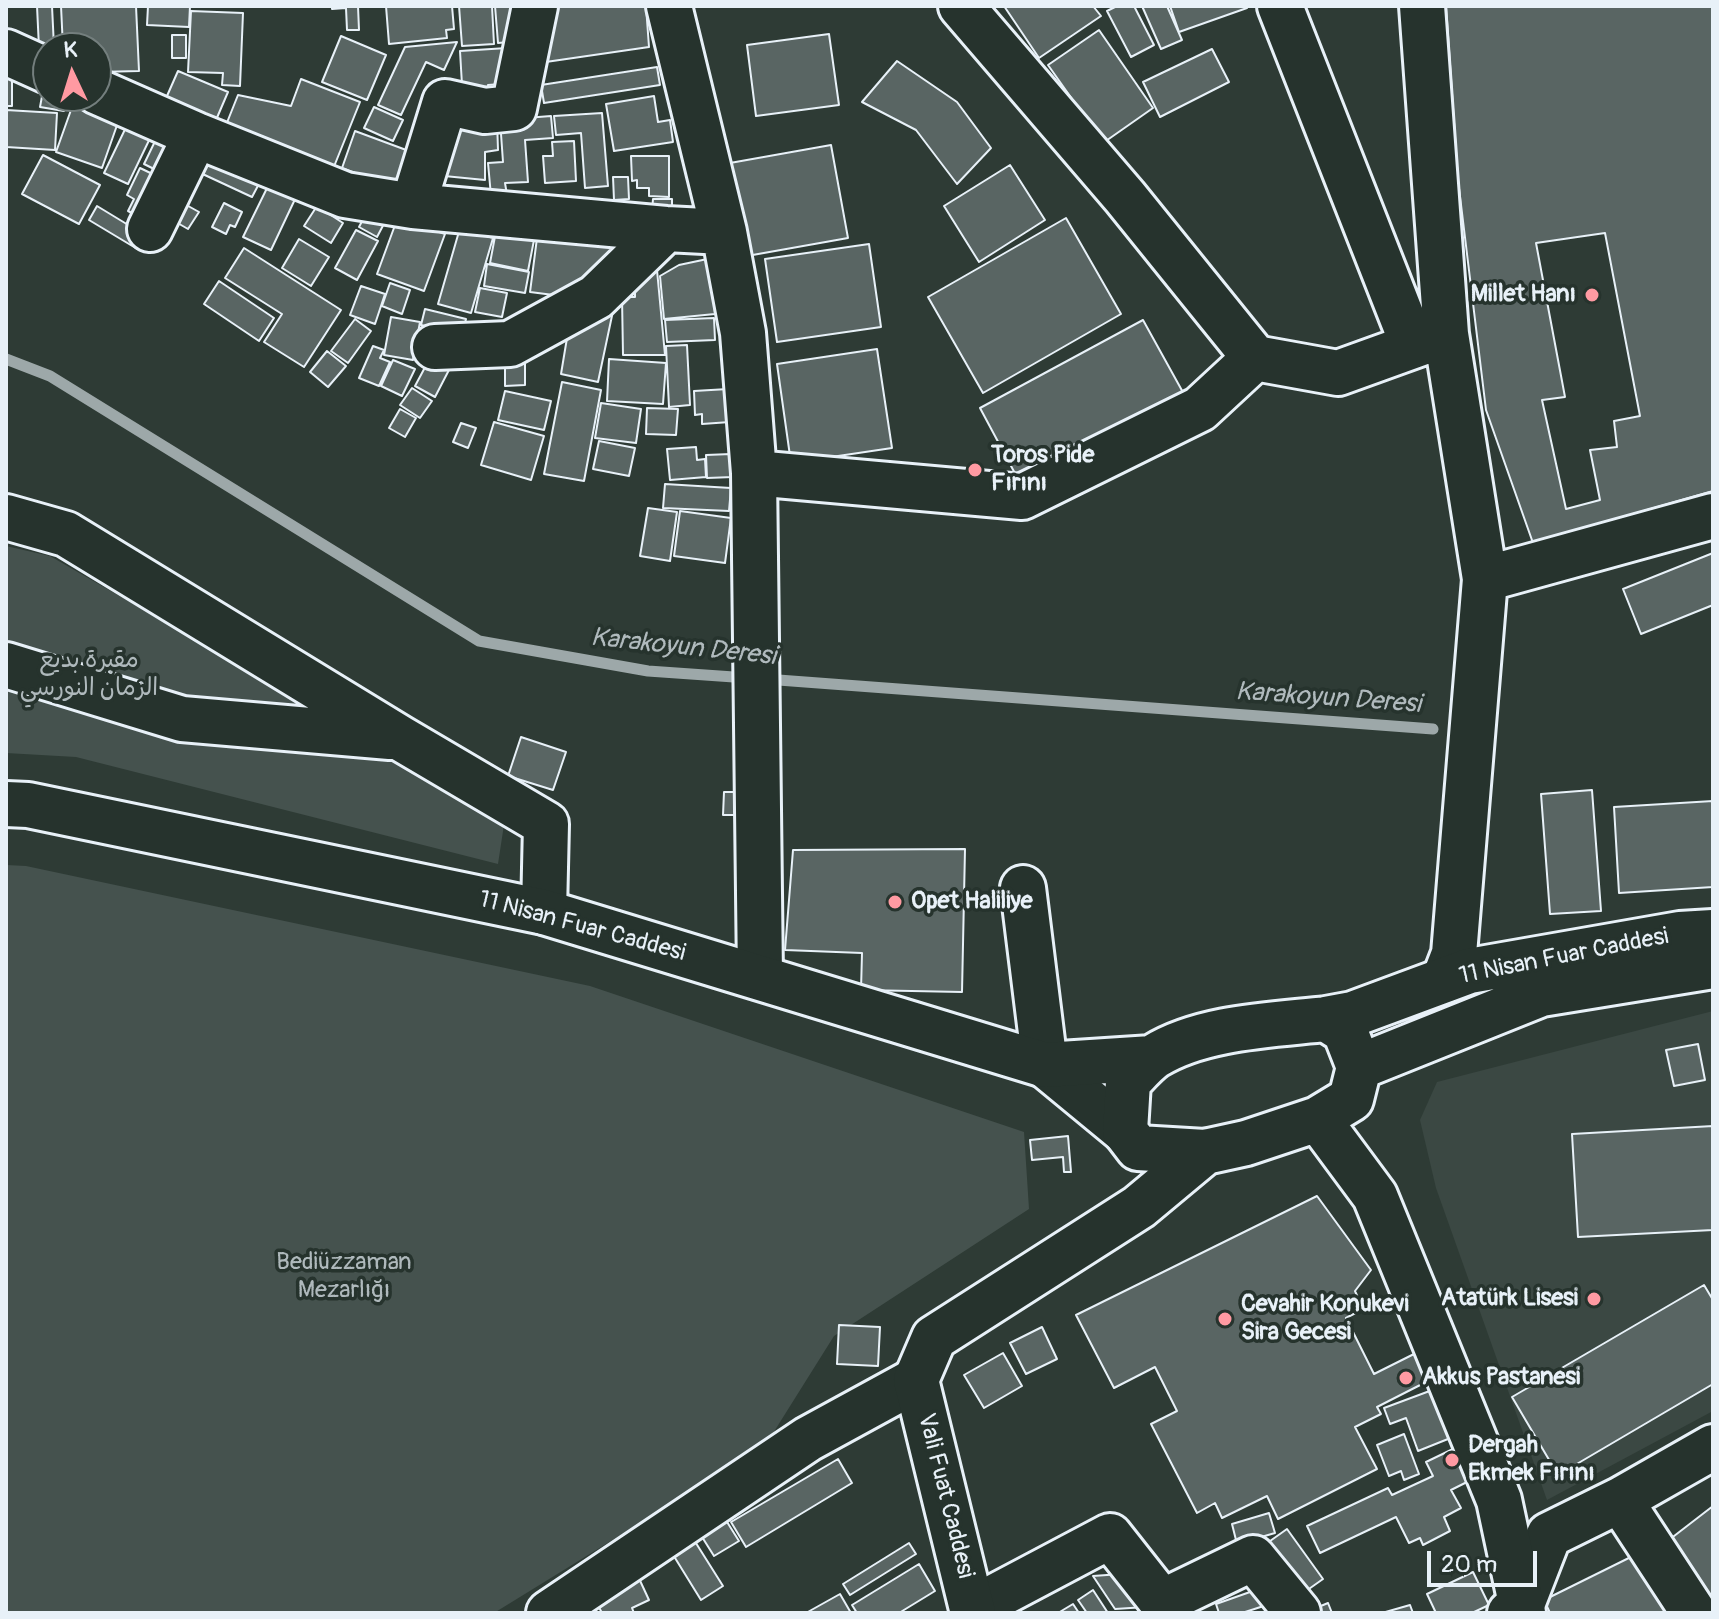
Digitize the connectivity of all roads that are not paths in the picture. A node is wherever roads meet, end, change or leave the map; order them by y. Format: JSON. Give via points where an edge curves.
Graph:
{"nodes":[{"id":1,"x":535,"y":6,"type":"edge"},
{"id":2,"x":669,"y":6,"type":"edge"},
{"id":3,"x":961,"y":6,"type":"edge"},
{"id":4,"x":1280,"y":6,"type":"edge"},
{"id":5,"x":1422,"y":6,"type":"edge"},
{"id":6,"x":6,"y":52,"type":"edge"},
{"id":7,"x":32,"y":64,"type":"edge"},
{"id":8,"x":112,"y":98,"type":"edge"},
{"id":9,"x":196,"y":135,"type":"junction"},
{"id":10,"x":413,"y":206,"type":"junction"},
{"id":11,"x":150,"y":229,"type":"dead end"},
{"id":12,"x":666,"y":229,"type":"junction"},
{"id":13,"x":724,"y":232,"type":"junction"},
{"id":14,"x":1430,"y":339,"type":"junction"},
{"id":15,"x":435,"y":347,"type":"dead end"},
{"id":16,"x":1255,"y":358,"type":"junction"},
{"id":17,"x":754,"y":473,"type":"junction"},
{"id":18,"x":1713,"y":516,"type":"edge"},
{"id":19,"x":6,"y":517,"type":"edge"},
{"id":20,"x":1485,"y":579,"type":"junction"},
{"id":21,"x":6,"y":665,"type":"edge"},
{"id":22,"x":400,"y":738,"type":"junction"},
{"id":23,"x":6,"y":804,"type":"edge"},
{"id":24,"x":1023,"y":888,"type":"dead end"},
{"id":25,"x":544,"y":912,"type":"junction"},
{"id":26,"x":1713,"y":932,"type":"edge"},
{"id":27,"x":1713,"y":966,"type":"edge"},
{"id":28,"x":760,"y":977,"type":"junction"},
{"id":29,"x":1444,"y":980,"type":"junction"},
{"id":30,"x":1326,"y":1019,"type":"junction"},
{"id":31,"x":1152,"y":1058,"type":"junction"},
{"id":32,"x":1045,"y":1065,"type":"junction"},
{"id":33,"x":1359,"y":1067,"type":"junction"},
{"id":34,"x":1318,"y":1119,"type":"junction"},
{"id":35,"x":1125,"y":1131,"type":"junction"},
{"id":36,"x":1205,"y":1152,"type":"junction"},
{"id":37,"x":916,"y":1380,"type":"junction"},
{"id":38,"x":1708,"y":1459,"type":"edge"},
{"id":39,"x":1620,"y":1500,"type":"junction"},
{"id":40,"x":973,"y":1611,"type":"edge"},
{"id":41,"x":1518,"y":1611,"type":"edge"},
{"id":42,"x":549,"y":1613,"type":"edge"},
{"id":43,"x":1298,"y":1613,"type":"edge"},
{"id":44,"x":1694,"y":1613,"type":"edge"}],
"edges":[{"from":1,"to":10,"type":"street","via":[[514,108],[485,111],[445,102]]},
{"from":2,"to":13,"type":"street"},
{"from":3,"to":16,"type":"street"},
{"from":4,"to":14,"type":"street"},
{"from":5,"to":14,"type":"street"},
{"from":6,"to":7,"type":"street"},
{"from":8,"to":9,"type":"street"},
{"from":9,"to":10,"type":"street","via":[[345,195]]},
{"from":9,"to":11,"type":"street"},
{"from":10,"to":12,"type":"street"},
{"from":12,"to":13,"type":"street"},
{"from":12,"to":15,"type":"street","via":[[596,297],[510,344]]},
{"from":13,"to":17,"type":"street","via":[[743,333]]},
{"from":14,"to":16,"type":"street","via":[[1338,373]]},
{"from":14,"to":20,"type":"street"},
{"from":16,"to":17,"type":"street","via":[[1200,409],[1022,497]]},
{"from":17,"to":28,"type":"street"},
{"from":18,"to":20,"type":"street"},
{"from":19,"to":22,"type":"street","via":[[66,534]]},
{"from":20,"to":29,"type":"street","via":[[1454,954]]},
{"from":21,"to":22,"type":"street","via":[[182,719]]},
{"from":22,"to":25,"type":"street","via":[[546,824]]},
{"from":23,"to":25,"type":"street","name":"11 Nisan Fuar Caddesi"},
{"from":24,"to":32,"type":"street"},
{"from":25,"to":28,"type":"street","name":"11 Nisan Fuar Caddesi"},
{"from":26,"to":29,"type":"street","name":"11 Nisan Fuar Caddesi","via":[[1469,971]]},
{"from":27,"to":33,"type":"street","name":"11 Nisan Fuar Caddesi","via":[[1541,994]]},
{"from":28,"to":32,"type":"street","name":"11 Nisan Fuar Caddesi"},
{"from":29,"to":30,"type":"street","name":"11 Nisan Fuar Caddesi"},
{"from":30,"to":31,"type":"street","name":"11 Nisan Fuar Caddesi","via":[[1253,1026],[1183,1042]]},
{"from":30,"to":33,"type":"street","via":[[1345,1031]]},
{"from":31,"to":32,"type":"street","name":"11 Nisan Fuar Caddesi"},
{"from":31,"to":35,"type":"street","via":[[1128,1082]]},
{"from":32,"to":35,"type":"street"},
{"from":33,"to":34,"type":"street","via":[[1351,1099]]},
{"from":34,"to":36,"type":"street"},
{"from":34,"to":41,"type":"street","via":[[1375,1196],[1499,1500]]},
{"from":35,"to":36,"type":"street","via":[[1138,1148]]},
{"from":36,"to":37,"type":"street","via":[[1139,1207],[934,1338]]},
{"from":37,"to":40,"type":"street","name":"Vali Fuat Caddesi"},
{"from":37,"to":42,"type":"street","via":[[808,1439]]},
{"from":38,"to":39,"type":"street"},
{"from":39,"to":41,"type":"street","via":[[1549,1535]]},
{"from":39,"to":44,"type":"street"},
{"from":40,"to":43,"type":"street","via":[[1110,1536],[1162,1602],[1253,1558]]}]}
